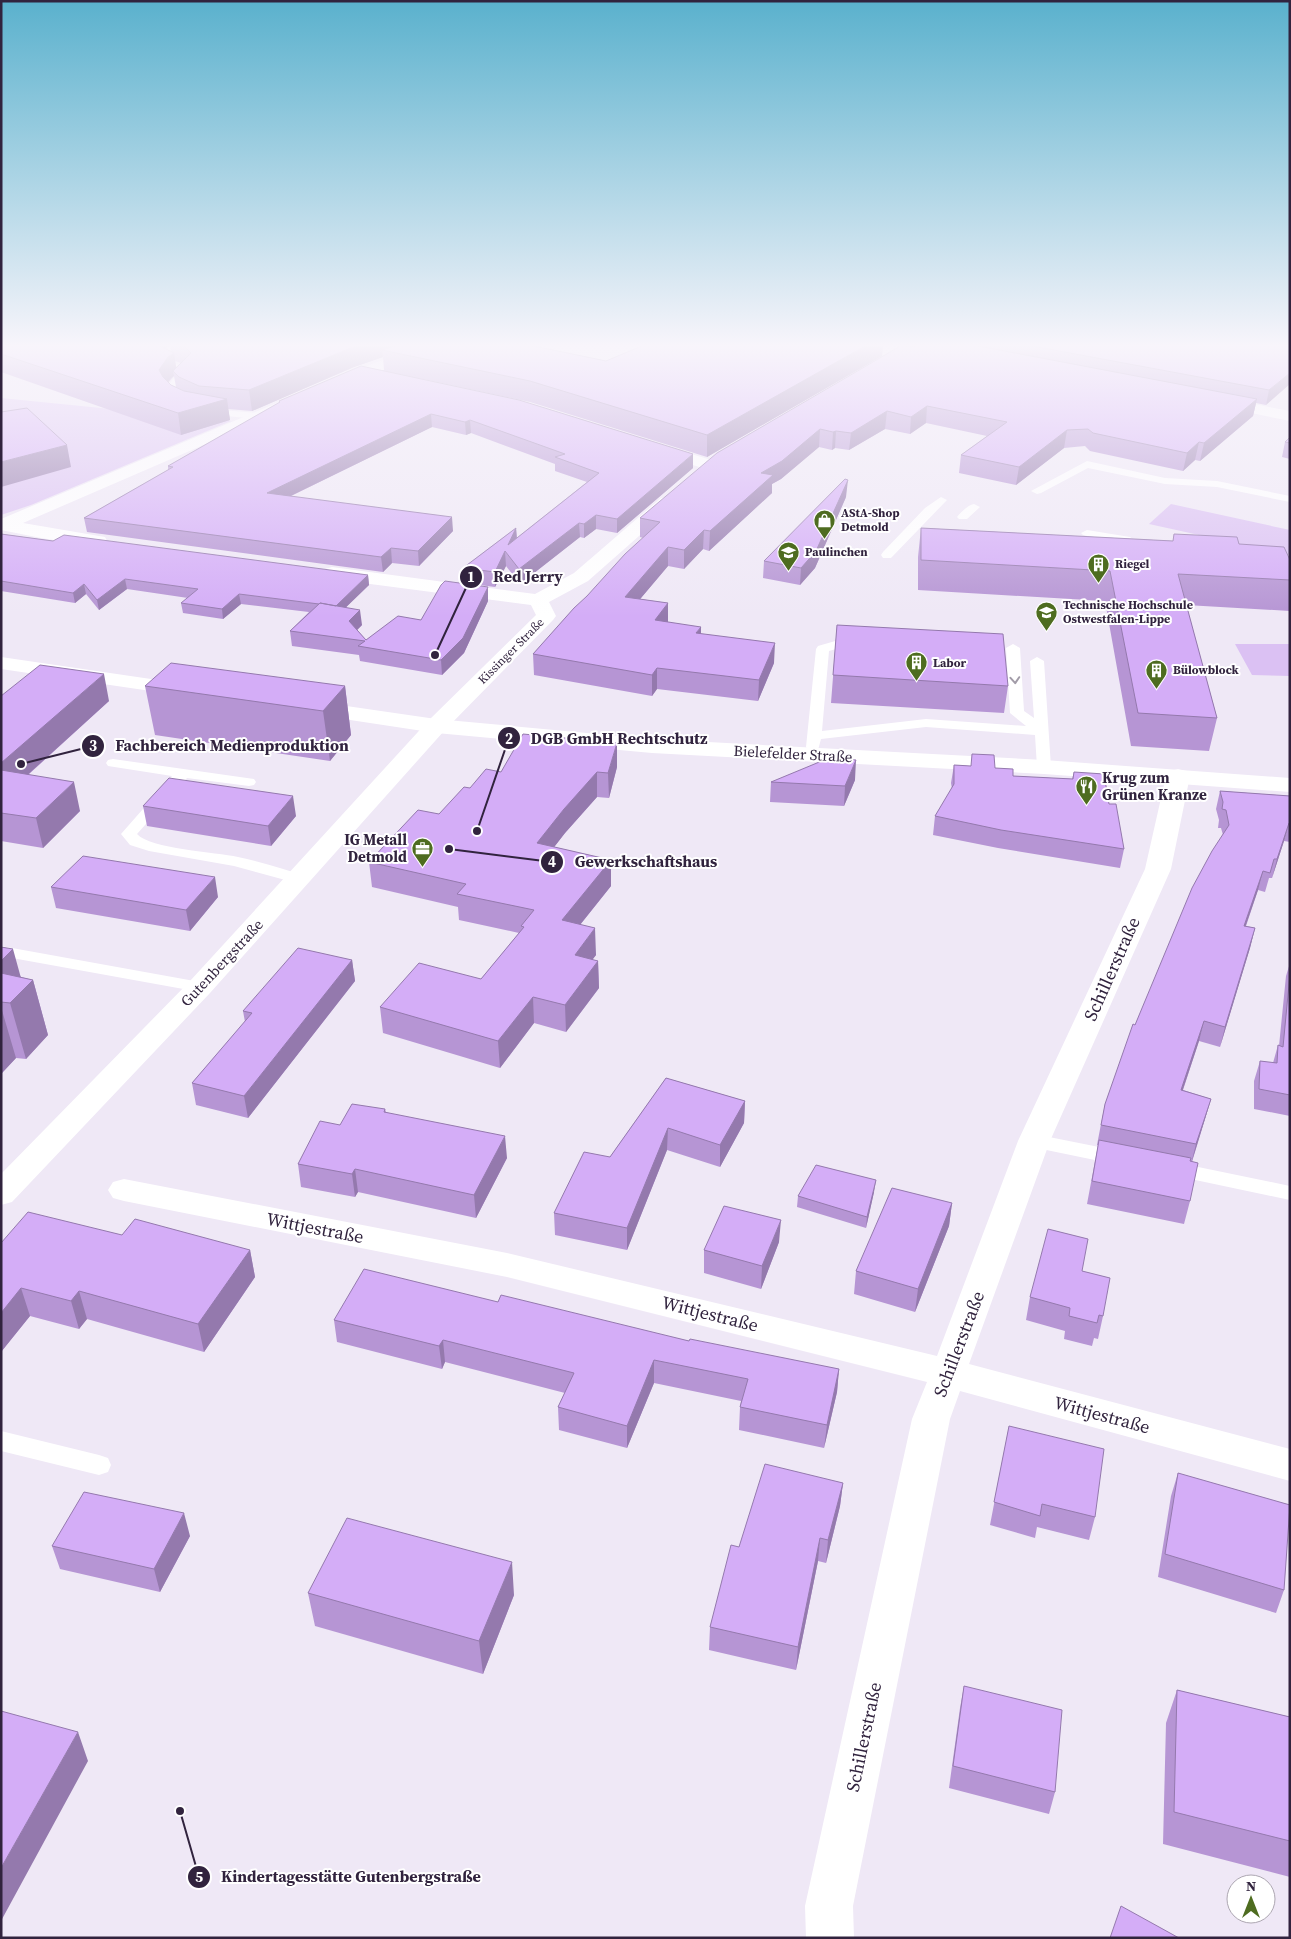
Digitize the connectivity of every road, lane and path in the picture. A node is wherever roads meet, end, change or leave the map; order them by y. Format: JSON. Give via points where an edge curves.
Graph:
{"nodes":[{"id":1,"x":213,"y":435,"type":"edge"},
{"id":2,"x":644,"y":445,"type":"edge"},
{"id":3,"x":726,"y":455,"type":"edge"},
{"id":4,"x":709,"y":465,"type":"junction"},
{"id":5,"x":694,"y":478,"type":"edge"},
{"id":6,"x":679,"y":492,"type":"edge"},
{"id":7,"x":1037,"y":492,"type":"dead end"},
{"id":8,"x":1290,"y":499,"type":"edge"},
{"id":9,"x":941,"y":500,"type":"dead end"},
{"id":10,"x":974,"y":507,"type":"dead end"},
{"id":11,"x":962,"y":517,"type":"dead end"},
{"id":12,"x":3,"y":525,"type":"edge"},
{"id":13,"x":1087,"y":533,"type":"dead end"},
{"id":14,"x":119,"y":544,"type":"edge"},
{"id":15,"x":1146,"y":544,"type":"edge"},
{"id":16,"x":887,"y":555,"type":"dead end"},
{"id":17,"x":314,"y":570,"type":"edge"},
{"id":18,"x":538,"y":600,"type":"junction"},
{"id":19,"x":857,"y":639,"type":"edge"},
{"id":20,"x":1013,"y":648,"type":"dead end"},
{"id":21,"x":1037,"y":661,"type":"dead end"},
{"id":22,"x":1,"y":663,"type":"edge"},
{"id":23,"x":209,"y":693,"type":"edge"},
{"id":24,"x":288,"y":704,"type":"edge"},
{"id":25,"x":436,"y":726,"type":"junction"},
{"id":26,"x":1041,"y":730,"type":"junction"},
{"id":27,"x":813,"y":746,"type":"junction"},
{"id":28,"x":112,"y":763,"type":"dead end"},
{"id":29,"x":1044,"y":767,"type":"junction"},
{"id":30,"x":184,"y":773,"type":"junction"},
{"id":31,"x":1178,"y":776,"type":"junction"},
{"id":32,"x":250,"y":782,"type":"dead end"},
{"id":33,"x":1290,"y":785,"type":"edge"},
{"id":34,"x":300,"y":879,"type":"junction"},
{"id":35,"x":1,"y":951,"type":"edge"},
{"id":36,"x":200,"y":987,"type":"junction"},
{"id":37,"x":1034,"y":1141,"type":"junction"},
{"id":38,"x":6,"y":1182,"type":"edge"},
{"id":39,"x":124,"y":1190,"type":"dead end"},
{"id":40,"x":1290,"y":1193,"type":"edge"},
{"id":41,"x":946,"y":1374,"type":"junction"},
{"id":42,"x":1,"y":1441,"type":"edge"},
{"id":43,"x":100,"y":1465,"type":"dead end"},
{"id":44,"x":1290,"y":1465,"type":"edge"},
{"id":45,"x":830,"y":1938,"type":"edge"}],
"edges":[{"from":1,"to":12,"type":"street"},
{"from":2,"to":4,"type":"street"},
{"from":3,"to":4,"type":"street"},
{"from":4,"to":5,"type":"street"},
{"from":6,"to":18,"type":"street","name":"Kissinger Straße","via":[[582,577]]},
{"from":7,"to":8,"type":"lane","via":[[1087,464],[1165,480],[1217,484]]},
{"from":9,"to":16,"type":"lane"},
{"from":10,"to":11,"type":"lane"},
{"from":12,"to":14,"type":"street"},
{"from":13,"to":15,"type":"lane"},
{"from":17,"to":18,"type":"street"},
{"from":18,"to":25,"type":"street","name":"Kissinger Straße","via":[[546,616]]},
{"from":19,"to":27,"type":"lane","via":[[823,649]]},
{"from":20,"to":26,"type":"lane","one_way":true,"via":[[1017,713]]},
{"from":21,"to":26,"type":"lane"},
{"from":22,"to":23,"type":"street"},
{"from":24,"to":25,"type":"street","name":"Bielefelder Straße"},
{"from":25,"to":27,"type":"street","name":"Bielefelder Straße","via":[[652,746]]},
{"from":25,"to":34,"type":"street","name":"Gutenbergstraße"},
{"from":26,"to":27,"type":"lane","via":[[926,723]]},
{"from":26,"to":29,"type":"lane"},
{"from":27,"to":29,"type":"street","name":"Bielefelder Straße"},
{"from":28,"to":30,"type":"lane"},
{"from":29,"to":31,"type":"street","name":"Bielefelder Straße"},
{"from":30,"to":32,"type":"lane"},
{"from":30,"to":34,"type":"lane","via":[[129,834],[136,842],[245,863]]},
{"from":31,"to":33,"type":"street","name":"Bielefelder Straße"},
{"from":31,"to":37,"type":"street","name":"Schillerstraße","via":[[1158,868]]},
{"from":34,"to":36,"type":"street","name":"Gutenbergstraße"},
{"from":35,"to":36,"type":"lane"},
{"from":36,"to":38,"type":"street","name":"Gutenbergstraße"},
{"from":37,"to":40,"type":"lane"},
{"from":37,"to":41,"type":"street","name":"Schillerstraße"},
{"from":39,"to":41,"type":"street","name":"Wittjestraße","via":[[508,1265],[873,1353]]},
{"from":41,"to":44,"type":"street","name":"Wittjestraße"},
{"from":41,"to":45,"type":"street","name":"Schillerstraße","via":[[930,1419],[840,1851],[829,1906]]},
{"from":42,"to":43,"type":"lane"}]}
